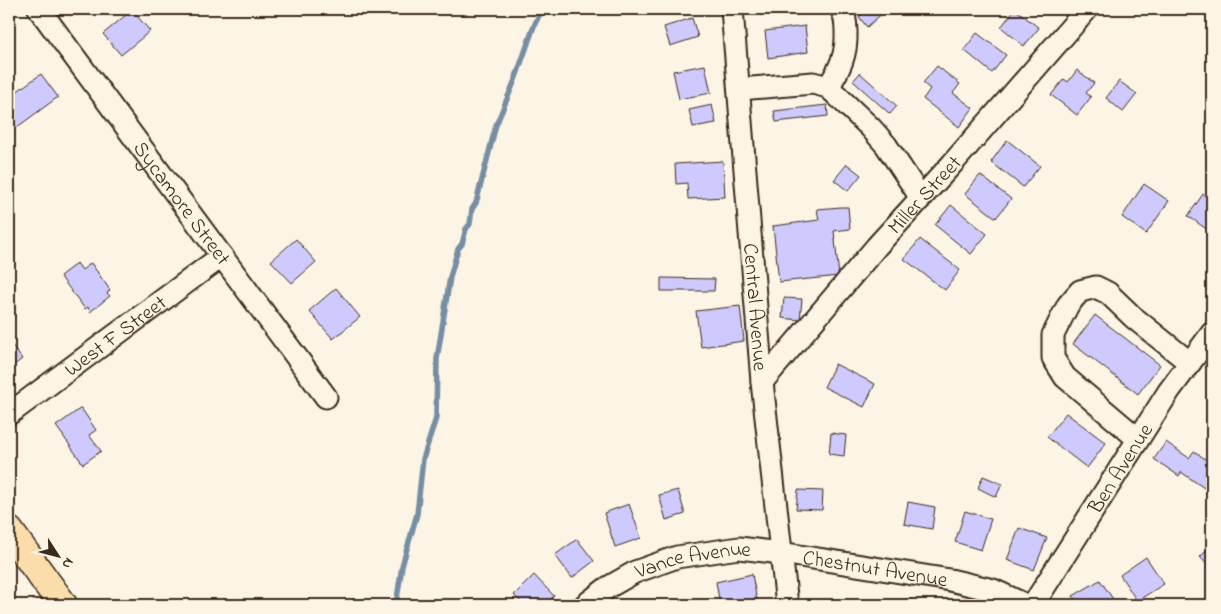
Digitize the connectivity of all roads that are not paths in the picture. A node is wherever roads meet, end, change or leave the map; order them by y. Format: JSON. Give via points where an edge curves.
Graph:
{"nodes":[{"id":1,"x":39,"y":9,"type":"edge"},
{"id":2,"x":732,"y":9,"type":"edge"},
{"id":3,"x":841,"y":9,"type":"edge"},
{"id":4,"x":1087,"y":9,"type":"edge"},
{"id":5,"x":828,"y":87,"type":"junction"},
{"id":6,"x":739,"y":89,"type":"junction"},
{"id":7,"x":921,"y":198,"type":"junction"},
{"id":8,"x":222,"y":256,"type":"junction"},
{"id":9,"x":1212,"y":332,"type":"edge"},
{"id":10,"x":1190,"y":363,"type":"junction"},
{"id":11,"x":762,"y":382,"type":"junction"},
{"id":12,"x":326,"y":397,"type":"dead end"},
{"id":13,"x":9,"y":414,"type":"edge"},
{"id":14,"x":1138,"y":439,"type":"junction"},
{"id":15,"x":9,"y":532,"type":"edge"},
{"id":16,"x":781,"y":553,"type":"junction"},
{"id":17,"x":63,"y":605,"type":"edge"},
{"id":18,"x":585,"y":605,"type":"edge"},
{"id":19,"x":787,"y":605,"type":"edge"},
{"id":20,"x":1026,"y":605,"type":"edge"},
{"id":21,"x":1033,"y":605,"type":"edge"}],
"edges":[{"from":1,"to":8,"type":"street","name":"Sycamore Street"},
{"from":2,"to":6,"type":"street","name":"Central Avenue"},
{"from":3,"to":5,"type":"street","via":[[847,44],[839,71]]},
{"from":4,"to":7,"type":"street","name":"Miller Street"},
{"from":5,"to":6,"type":"street","via":[[813,83]]},
{"from":5,"to":7,"type":"street","via":[[876,134]]},
{"from":6,"to":11,"type":"street","name":"Central Avenue"},
{"from":7,"to":11,"type":"street","name":"Miller Street"},
{"from":8,"to":12,"type":"street","name":"Sycamore Street"},
{"from":8,"to":13,"type":"street","name":"West F Street"},
{"from":9,"to":10,"type":"street","name":"Ben Avenue"},
{"from":10,"to":14,"type":"street","name":"Ben Avenue"},
{"from":10,"to":14,"type":"street","via":[[1108,293],[1096,287],[1080,291],[1068,305],[1053,335],[1053,358],[1065,377]]},
{"from":11,"to":16,"type":"street","name":"Central Avenue"},
{"from":14,"to":21,"type":"street","name":"Ben Avenue"},
{"from":15,"to":17,"type":"main road"},
{"from":16,"to":18,"type":"street","name":"Vance Avenue","via":[[739,548],[677,557],[635,572]]},
{"from":16,"to":19,"type":"street","name":"Central Avenue"},
{"from":16,"to":20,"type":"street","name":"Chestnut Avenue","via":[[950,580],[993,590]]}]}
